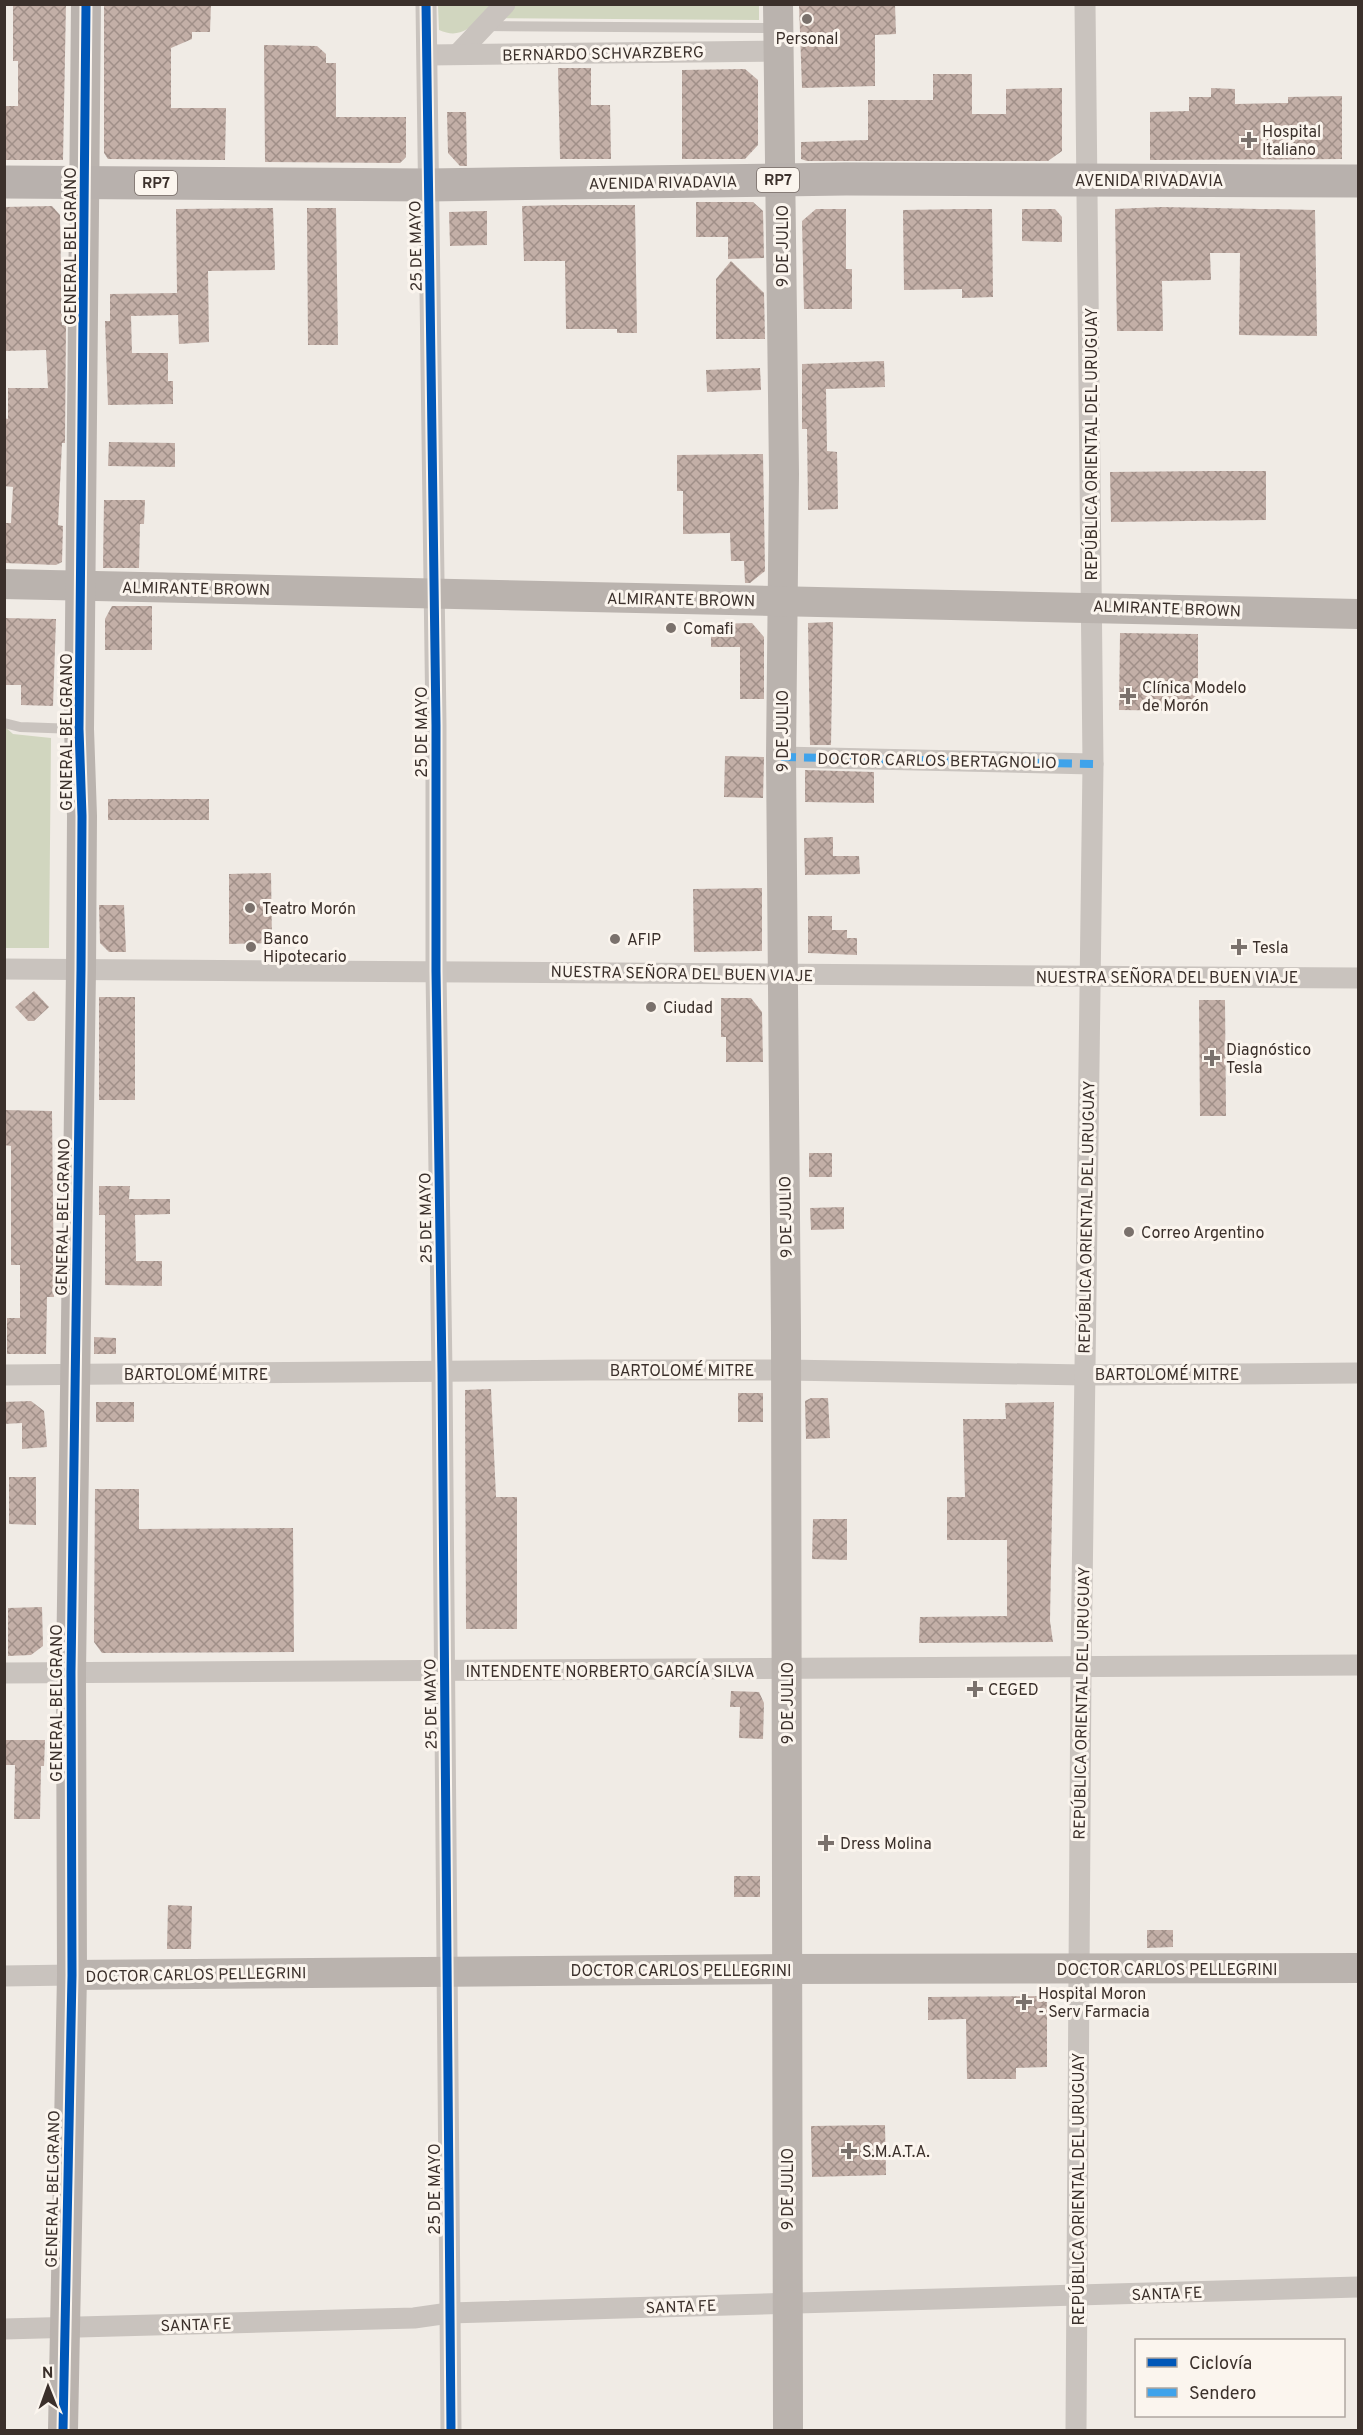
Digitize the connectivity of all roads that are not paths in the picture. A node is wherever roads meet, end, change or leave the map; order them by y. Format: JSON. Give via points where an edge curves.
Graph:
{"nodes":[{"id":1,"x":86,"y":4,"type":"edge"},
{"id":2,"x":426,"y":4,"type":"edge"},
{"id":3,"x":505,"y":4,"type":"edge"},
{"id":4,"x":1085,"y":4,"type":"edge"},
{"id":5,"x":484,"y":26,"type":"junction"},
{"id":6,"x":778,"y":28,"type":"edge"},
{"id":7,"x":458,"y":54,"type":"junction"},
{"id":8,"x":428,"y":55,"type":"junction"},
{"id":9,"x":782,"y":179,"type":"junction"},
{"id":10,"x":1089,"y":180,"type":"junction"},
{"id":11,"x":1359,"y":181,"type":"edge"},
{"id":12,"x":4,"y":182,"type":"edge"},
{"id":13,"x":86,"y":183,"type":"junction"},
{"id":14,"x":429,"y":185,"type":"junction"},
{"id":15,"x":4,"y":584,"type":"edge"},
{"id":16,"x":81,"y":586,"type":"junction"},
{"id":17,"x":434,"y":593,"type":"junction"},
{"id":18,"x":783,"y":601,"type":"junction"},
{"id":19,"x":1092,"y":606,"type":"junction"},
{"id":20,"x":1359,"y":614,"type":"edge"},
{"id":21,"x":4,"y":723,"type":"edge"},
{"id":22,"x":79,"y":729,"type":"junction"},
{"id":23,"x":781,"y":757,"type":"junction"},
{"id":24,"x":1093,"y":764,"type":"junction"},
{"id":25,"x":4,"y":969,"type":"edge"},
{"id":26,"x":81,"y":970,"type":"junction"},
{"id":27,"x":436,"y":971,"type":"junction"},
{"id":28,"x":783,"y":975,"type":"junction"},
{"id":29,"x":1090,"y":977,"type":"junction"},
{"id":30,"x":1359,"y":978,"type":"edge"},
{"id":31,"x":786,"y":1370,"type":"junction"},
{"id":32,"x":442,"y":1372,"type":"junction"},
{"id":33,"x":1359,"y":1373,"type":"edge"},
{"id":34,"x":4,"y":1375,"type":"edge"},
{"id":35,"x":1085,"y":1375,"type":"junction"},
{"id":36,"x":75,"y":1376,"type":"junction"},
{"id":37,"x":1359,"y":1665,"type":"edge"},
{"id":38,"x":1081,"y":1668,"type":"junction"},
{"id":39,"x":787,"y":1670,"type":"junction"},
{"id":40,"x":71,"y":1672,"type":"junction"},
{"id":41,"x":445,"y":1672,"type":"junction"},
{"id":42,"x":4,"y":1673,"type":"edge"},
{"id":43,"x":1359,"y":1968,"type":"edge"},
{"id":44,"x":786,"y":1969,"type":"junction"},
{"id":45,"x":1078,"y":1969,"type":"junction"},
{"id":46,"x":448,"y":1971,"type":"junction"},
{"id":47,"x":72,"y":1975,"type":"junction"},
{"id":48,"x":4,"y":1976,"type":"edge"},
{"id":49,"x":1359,"y":2287,"type":"edge"},
{"id":50,"x":1078,"y":2296,"type":"junction"},
{"id":51,"x":788,"y":2304,"type":"junction"},
{"id":52,"x":449,"y":2313,"type":"junction"},
{"id":53,"x":64,"y":2328,"type":"junction"},
{"id":54,"x":4,"y":2329,"type":"edge"},
{"id":55,"x":63,"y":2430,"type":"edge"},
{"id":56,"x":451,"y":2430,"type":"edge"},
{"id":57,"x":788,"y":2430,"type":"edge"},
{"id":58,"x":1076,"y":2430,"type":"edge"}],
"edges":[{"from":1,"to":13,"type":"street","name":"GENERAL BELGRANO"},
{"from":2,"to":8,"type":"street","name":"25 DE MAYO"},
{"from":3,"to":5,"type":"street"},
{"from":4,"to":10,"type":"street","name":"REPÚBLICA ORIENTAL DEL URUGUAY"},
{"from":5,"to":6,"type":"lane"},
{"from":5,"to":7,"type":"street"},
{"from":6,"to":7,"type":"street","name":"BERNARDO SCHVARZBERG"},
{"from":6,"to":9,"type":"street","name":"9 DE JULIO"},
{"from":7,"to":8,"type":"street","name":"BERNARDO SCHVARZBERG"},
{"from":8,"to":14,"type":"street","name":"25 DE MAYO"},
{"from":9,"to":10,"type":"main road","name":"AVENIDA RIVADAVIA","number":"RP7"},
{"from":9,"to":14,"type":"main road","name":"AVENIDA RIVADAVIA","number":"RP7"},
{"from":9,"to":18,"type":"street","name":"9 DE JULIO"},
{"from":10,"to":11,"type":"main road","name":"AVENIDA RIVADAVIA","number":"RP7"},
{"from":10,"to":19,"type":"street","name":"REPÚBLICA ORIENTAL DEL URUGUAY"},
{"from":12,"to":13,"type":"main road","name":"AVENIDA RIVADAVIA","number":"RP7"},
{"from":13,"to":14,"type":"main road","name":"AVENIDA RIVADAVIA","number":"RP7"},
{"from":13,"to":16,"type":"street","name":"GENERAL BELGRANO"},
{"from":14,"to":17,"type":"street","name":"25 DE MAYO"},
{"from":15,"to":16,"type":"street","name":"ALMIRANTE BROWN"},
{"from":16,"to":17,"type":"street","name":"ALMIRANTE BROWN"},
{"from":16,"to":22,"type":"street","name":"GENERAL BELGRANO"},
{"from":17,"to":18,"type":"street","name":"ALMIRANTE BROWN"},
{"from":17,"to":27,"type":"street","name":"25 DE MAYO"},
{"from":18,"to":19,"type":"street","name":"ALMIRANTE BROWN"},
{"from":18,"to":23,"type":"street","name":"9 DE JULIO"},
{"from":19,"to":20,"type":"street","name":"ALMIRANTE BROWN"},
{"from":19,"to":24,"type":"street","name":"REPÚBLICA ORIENTAL DEL URUGUAY"},
{"from":21,"to":22,"type":"lane","via":[[20,728]]},
{"from":22,"to":26,"type":"street","name":"GENERAL BELGRANO"},
{"from":23,"to":24,"type":"street","name":"DOCTOR CARLOS BERTAGNOLIO"},
{"from":23,"to":28,"type":"street","name":"9 DE JULIO"},
{"from":24,"to":29,"type":"street","name":"REPÚBLICA ORIENTAL DEL URUGUAY"},
{"from":25,"to":26,"type":"street","name":"NUESTRA SEÑORA DEL BUEN VIAJE"},
{"from":26,"to":27,"type":"street","name":"NUESTRA SEÑORA DEL BUEN VIAJE"},
{"from":26,"to":36,"type":"street","name":"GENERAL BELGRANO"},
{"from":27,"to":28,"type":"street","name":"NUESTRA SEÑORA DEL BUEN VIAJE"},
{"from":27,"to":32,"type":"street","name":"25 DE MAYO"},
{"from":28,"to":29,"type":"street","name":"NUESTRA SEÑORA DEL BUEN VIAJE"},
{"from":28,"to":31,"type":"street","name":"9 DE JULIO"},
{"from":29,"to":30,"type":"street","name":"NUESTRA SEÑORA DEL BUEN VIAJE"},
{"from":29,"to":35,"type":"street","name":"REPÚBLICA ORIENTAL DEL URUGUAY"},
{"from":31,"to":32,"type":"street","name":"BARTOLOMÉ MITRE"},
{"from":31,"to":35,"type":"street","name":"BARTOLOMÉ MITRE"},
{"from":31,"to":39,"type":"street","name":"9 DE JULIO"},
{"from":32,"to":36,"type":"street","name":"BARTOLOMÉ MITRE"},
{"from":32,"to":41,"type":"street","name":"25 DE MAYO"},
{"from":33,"to":35,"type":"street","name":"BARTOLOMÉ MITRE"},
{"from":34,"to":36,"type":"street","name":"BARTOLOMÉ MITRE"},
{"from":35,"to":38,"type":"street","name":"REPÚBLICA ORIENTAL DEL URUGUAY"},
{"from":36,"to":40,"type":"street","name":"GENERAL BELGRANO"},
{"from":37,"to":38,"type":"street","name":"INTENDENTE NORBERTO GARCÍA SILVA"},
{"from":38,"to":39,"type":"street","name":"INTENDENTE NORBERTO GARCÍA SILVA"},
{"from":38,"to":45,"type":"street","name":"REPÚBLICA ORIENTAL DEL URUGUAY"},
{"from":39,"to":41,"type":"street","name":"INTENDENTE NORBERTO GARCÍA SILVA"},
{"from":39,"to":44,"type":"street","name":"9 DE JULIO"},
{"from":40,"to":41,"type":"street","name":"INTENDENTE NORBERTO GARCÍA SILVA"},
{"from":40,"to":42,"type":"street","name":"INTENDENTE NORBERTO GARCÍA SILVA"},
{"from":40,"to":47,"type":"street","name":"GENERAL BELGRANO"},
{"from":41,"to":46,"type":"street","name":"25 DE MAYO"},
{"from":43,"to":45,"type":"street","name":"DOCTOR CARLOS PELLEGRINI"},
{"from":44,"to":45,"type":"street","name":"DOCTOR CARLOS PELLEGRINI"},
{"from":44,"to":46,"type":"street","name":"DOCTOR CARLOS PELLEGRINI"},
{"from":44,"to":51,"type":"street","name":"9 DE JULIO"},
{"from":45,"to":50,"type":"street","name":"REPÚBLICA ORIENTAL DEL URUGUAY"},
{"from":46,"to":47,"type":"street","name":"DOCTOR CARLOS PELLEGRINI"},
{"from":46,"to":52,"type":"street","name":"25 DE MAYO"},
{"from":47,"to":48,"type":"street","name":"DOCTOR CARLOS PELLEGRINI"},
{"from":47,"to":53,"type":"street","name":"GENERAL BELGRANO"},
{"from":49,"to":50,"type":"street","name":"SANTA FE"},
{"from":50,"to":51,"type":"street","name":"SANTA FE"},
{"from":50,"to":58,"type":"street","name":"REPÚBLICA ORIENTAL DEL URUGUAY"},
{"from":51,"to":52,"type":"street","name":"SANTA FE"},
{"from":51,"to":57,"type":"street","name":"9 DE JULIO"},
{"from":52,"to":53,"type":"street","name":"SANTA FE","via":[[414,2318]]},
{"from":52,"to":56,"type":"street","name":"25 DE MAYO"},
{"from":53,"to":54,"type":"street","name":"SANTA FE"},
{"from":53,"to":55,"type":"street","name":"GENERAL BELGRANO"}]}
